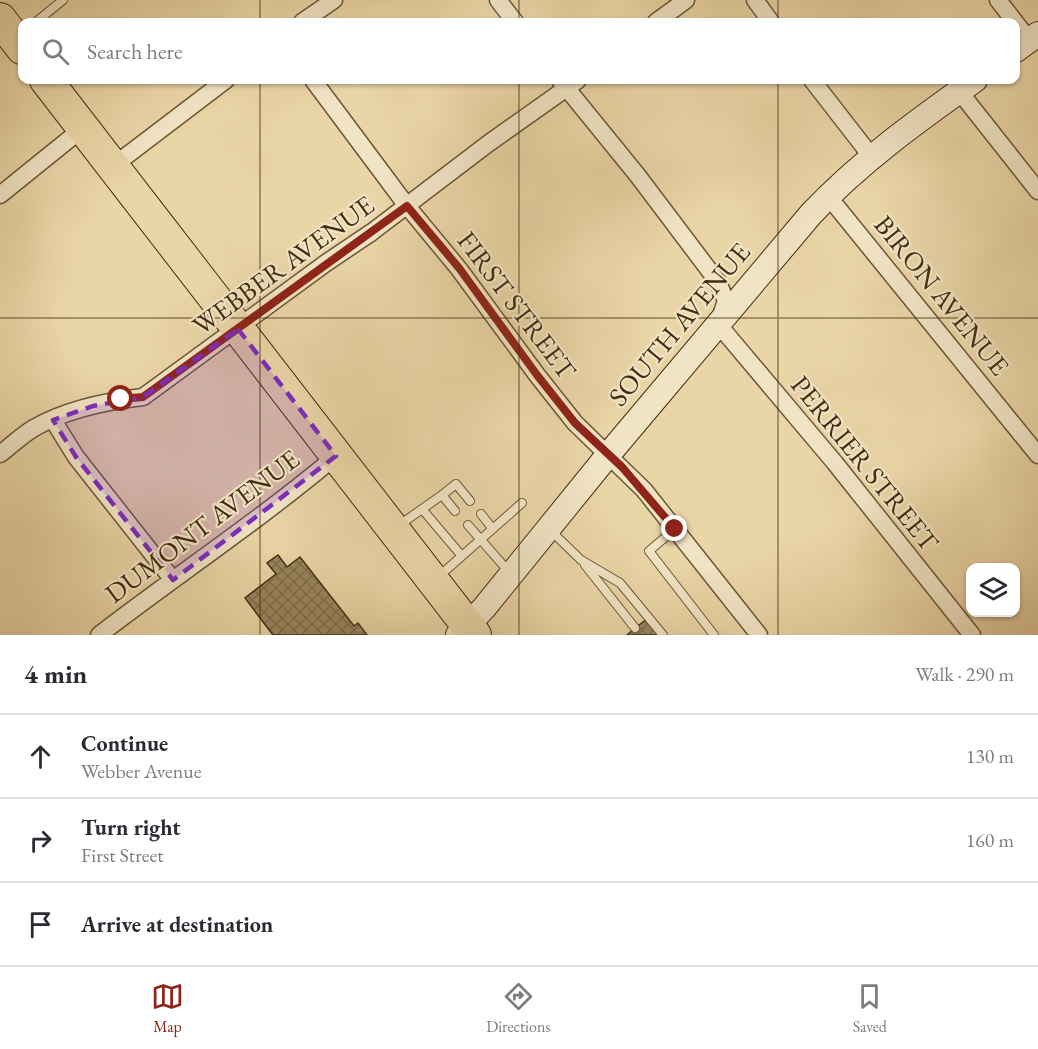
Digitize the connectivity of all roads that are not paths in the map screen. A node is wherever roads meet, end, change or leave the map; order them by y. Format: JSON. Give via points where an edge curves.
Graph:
{"nodes":[{"id":1,"x":63,"y":0,"type":"edge"},
{"id":2,"x":334,"y":0,"type":"edge"},
{"id":3,"x":498,"y":0,"type":"edge"},
{"id":4,"x":686,"y":0,"type":"edge"},
{"id":5,"x":755,"y":0,"type":"edge"},
{"id":6,"x":998,"y":0,"type":"edge"},
{"id":7,"x":39,"y":18,"type":"edge"},
{"id":8,"x":308,"y":18,"type":"edge"},
{"id":9,"x":512,"y":18,"type":"edge"},
{"id":10,"x":661,"y":18,"type":"edge"},
{"id":11,"x":768,"y":18,"type":"edge"},
{"id":12,"x":1011,"y":18,"type":"edge"},
{"id":13,"x":49,"y":84,"type":"edge"},
{"id":14,"x":221,"y":84,"type":"edge"},
{"id":15,"x":316,"y":84,"type":"edge"},
{"id":16,"x":565,"y":84,"type":"edge"},
{"id":17,"x":569,"y":84,"type":"edge"},
{"id":18,"x":815,"y":84,"type":"edge"},
{"id":19,"x":967,"y":85,"type":"edge"},
{"id":20,"x":83,"y":128,"type":"junction"},
{"id":21,"x":870,"y":158,"type":"junction"},
{"id":22,"x":113,"y":166,"type":"junction"},
{"id":23,"x":1038,"y":191,"type":"edge"},
{"id":24,"x":0,"y":195,"type":"edge"},
{"id":25,"x":828,"y":196,"type":"junction"},
{"id":26,"x":407,"y":206,"type":"junction"},
{"id":27,"x":718,"y":324,"type":"junction"},
{"id":28,"x":238,"y":329,"type":"junction"},
{"id":29,"x":53,"y":420,"type":"junction"},
{"id":30,"x":0,"y":454,"type":"edge"},
{"id":31,"x":608,"y":455,"type":"junction"},
{"id":32,"x":1038,"y":455,"type":"edge"},
{"id":33,"x":336,"y":456,"type":"junction"},
{"id":34,"x":442,"y":495,"type":"junction"},
{"id":35,"x":470,"y":501,"type":"dead end"},
{"id":36,"x":522,"y":503,"type":"dead end"},
{"id":37,"x":422,"y":509,"type":"junction"},
{"id":38,"x":455,"y":511,"type":"dead end"},
{"id":39,"x":481,"y":514,"type":"dead end"},
{"id":40,"x":468,"y":525,"type":"dead end"},
{"id":41,"x":492,"y":528,"type":"junction"},
{"id":42,"x":548,"y":528,"type":"junction"},
{"id":43,"x":393,"y":529,"type":"junction"},
{"id":44,"x":675,"y":529,"type":"junction"},
{"id":45,"x":480,"y":538,"type":"junction"},
{"id":46,"x":461,"y":555,"type":"junction"},
{"id":47,"x":581,"y":560,"type":"junction"},
{"id":48,"x":511,"y":574,"type":"junction"},
{"id":49,"x":173,"y":580,"type":"junction"},
{"id":50,"x":434,"y":581,"type":"junction"},
{"id":51,"x":635,"y":628,"type":"dead end"},
{"id":52,"x":467,"y":631,"type":"edge"},
{"id":53,"x":99,"y":635,"type":"edge"},
{"id":54,"x":663,"y":635,"type":"edge"},
{"id":55,"x":714,"y":635,"type":"edge"},
{"id":56,"x":759,"y":635,"type":"edge"},
{"id":57,"x":972,"y":635,"type":"edge"}],
"edges":[{"from":1,"to":7,"type":"lane"},
{"from":2,"to":8,"type":"street"},
{"from":3,"to":9,"type":"street"},
{"from":4,"to":10,"type":"street"},
{"from":5,"to":11,"type":"street"},
{"from":6,"to":12,"type":"street"},
{"from":13,"to":20,"type":"highway"},
{"from":14,"to":22,"type":"street"},
{"from":15,"to":26,"type":"street","name":"FIRST STREET"},
{"from":16,"to":26,"type":"street","name":"WEBBER AVENUE"},
{"from":17,"to":27,"type":"street","via":[[718,282],[726,301]]},
{"from":18,"to":21,"type":"street"},
{"from":19,"to":21,"type":"street","name":"SOUTH AVENUE"},
{"from":19,"to":23,"type":"street"},
{"from":20,"to":22,"type":"highway"},
{"from":20,"to":24,"type":"street"},
{"from":21,"to":25,"type":"street","name":"SOUTH AVENUE"},
{"from":22,"to":28,"type":"highway"},
{"from":25,"to":27,"type":"street","name":"SOUTH AVENUE"},
{"from":25,"to":32,"type":"street","name":"BIRON AVENUE"},
{"from":26,"to":28,"type":"street","name":"WEBBER AVENUE"},
{"from":26,"to":31,"type":"street","name":"FIRST STREET","via":[[459,268],[575,423]]},
{"from":27,"to":31,"type":"street","name":"SOUTH AVENUE"},
{"from":27,"to":57,"type":"street","name":"PERRIER STREET"},
{"from":28,"to":29,"type":"street","name":"WEBBER AVENUE","via":[[143,397],[93,405]]},
{"from":28,"to":33,"type":"highway"},
{"from":29,"to":30,"type":"street","name":"WEBBER AVENUE"},
{"from":29,"to":49,"type":"street","via":[[76,457]]},
{"from":31,"to":42,"type":"street","name":"SOUTH AVENUE"},
{"from":31,"to":44,"type":"street","name":"FIRST STREET","via":[[644,490]]},
{"from":33,"to":43,"type":"highway"},
{"from":33,"to":49,"type":"street","name":"DUMONT AVENUE","via":[[249,526]]},
{"from":34,"to":35,"type":"lane","via":[[456,484]]},
{"from":34,"to":37,"type":"lane"},
{"from":34,"to":38,"type":"lane"},
{"from":36,"to":41,"type":"lane"},
{"from":37,"to":43,"type":"lane"},
{"from":37,"to":46,"type":"lane"},
{"from":39,"to":41,"type":"lane"},
{"from":40,"to":45,"type":"lane"},
{"from":41,"to":45,"type":"lane"},
{"from":42,"to":47,"type":"lane"},
{"from":42,"to":48,"type":"street","name":"SOUTH AVENUE"},
{"from":43,"to":50,"type":"highway"},
{"from":44,"to":55,"type":"lane","via":[[649,551]]},
{"from":44,"to":56,"type":"street","name":"FIRST STREET"},
{"from":45,"to":46,"type":"lane"},
{"from":45,"to":48,"type":"lane"},
{"from":46,"to":50,"type":"lane"},
{"from":47,"to":51,"type":"lane"},
{"from":47,"to":54,"type":"lane","via":[[620,583]]},
{"from":48,"to":52,"type":"street","name":"SOUTH AVENUE"},
{"from":49,"to":53,"type":"street","name":"DUMONT AVENUE"},
{"from":50,"to":52,"type":"highway"}]}
